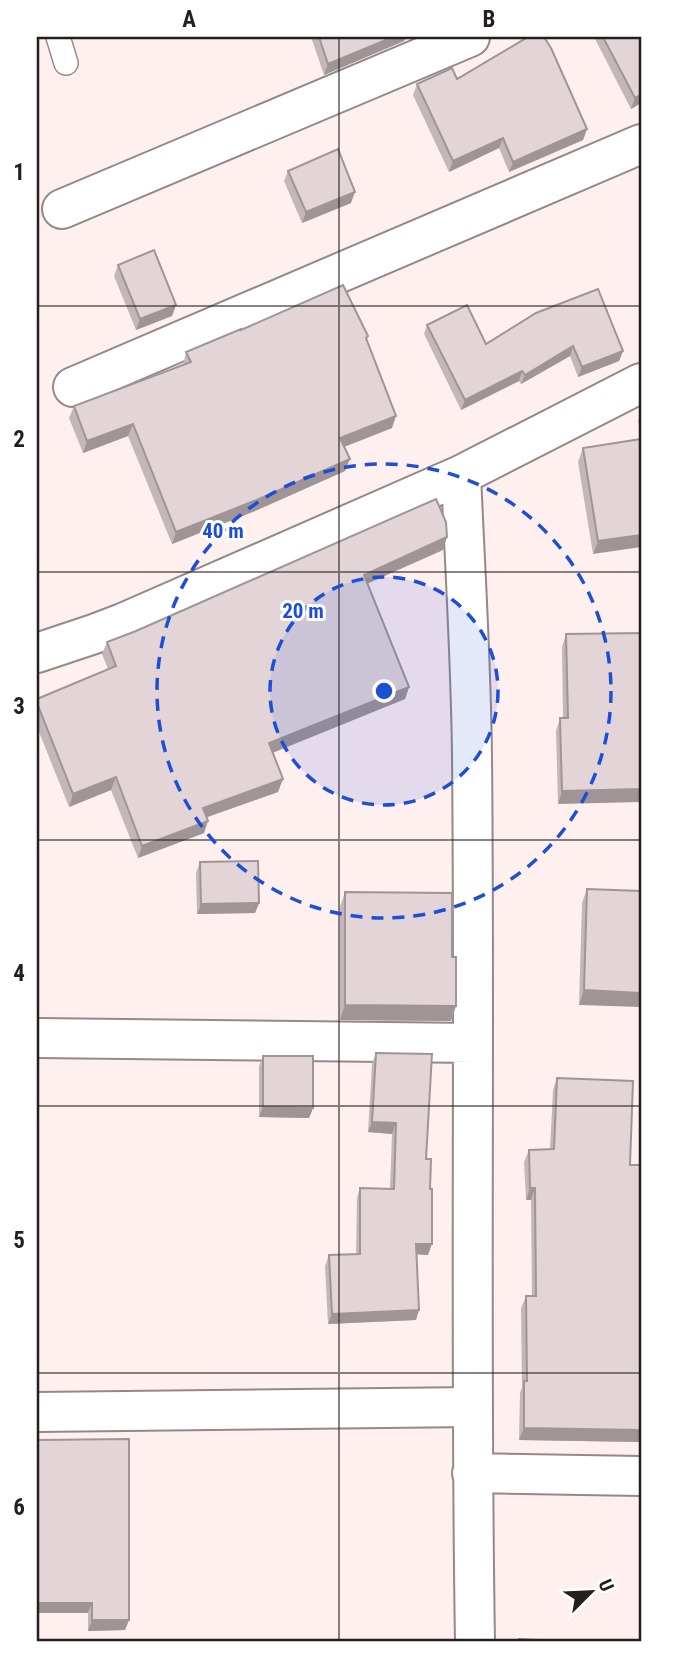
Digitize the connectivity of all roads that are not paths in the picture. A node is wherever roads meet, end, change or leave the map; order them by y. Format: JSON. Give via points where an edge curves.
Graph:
{"nodes":[{"id":1,"x":58,"y":37,"type":"edge"},
{"id":2,"x":470,"y":37,"type":"edge"},
{"id":3,"x":66,"y":63,"type":"dead end"},
{"id":4,"x":641,"y":144,"type":"edge"},
{"id":5,"x":62,"y":209,"type":"dead end"},
{"id":6,"x":641,"y":383,"type":"edge"},
{"id":7,"x":73,"y":387,"type":"dead end"},
{"id":8,"x":461,"y":475,"type":"junction"},
{"id":9,"x":37,"y":653,"type":"edge"},
{"id":10,"x":37,"y":1038,"type":"edge"},
{"id":11,"x":473,"y":1043,"type":"junction"},
{"id":12,"x":472,"y":1407,"type":"junction"},
{"id":13,"x":37,"y":1412,"type":"edge"},
{"id":14,"x":472,"y":1473,"type":"junction"},
{"id":15,"x":641,"y":1476,"type":"edge"},
{"id":16,"x":475,"y":1642,"type":"edge"}],
"edges":[{"from":1,"to":3,"type":"lane"},
{"from":2,"to":5,"type":"street"},
{"from":4,"to":7,"type":"street"},
{"from":6,"to":8,"type":"street"},
{"from":8,"to":9,"type":"street","via":[[123,623]]},
{"from":8,"to":11,"type":"street","via":[[472,752]]},
{"from":10,"to":11,"type":"street"},
{"from":11,"to":12,"type":"street"},
{"from":12,"to":13,"type":"street"},
{"from":12,"to":14,"type":"street"},
{"from":14,"to":15,"type":"street"},
{"from":14,"to":16,"type":"street"}]}
